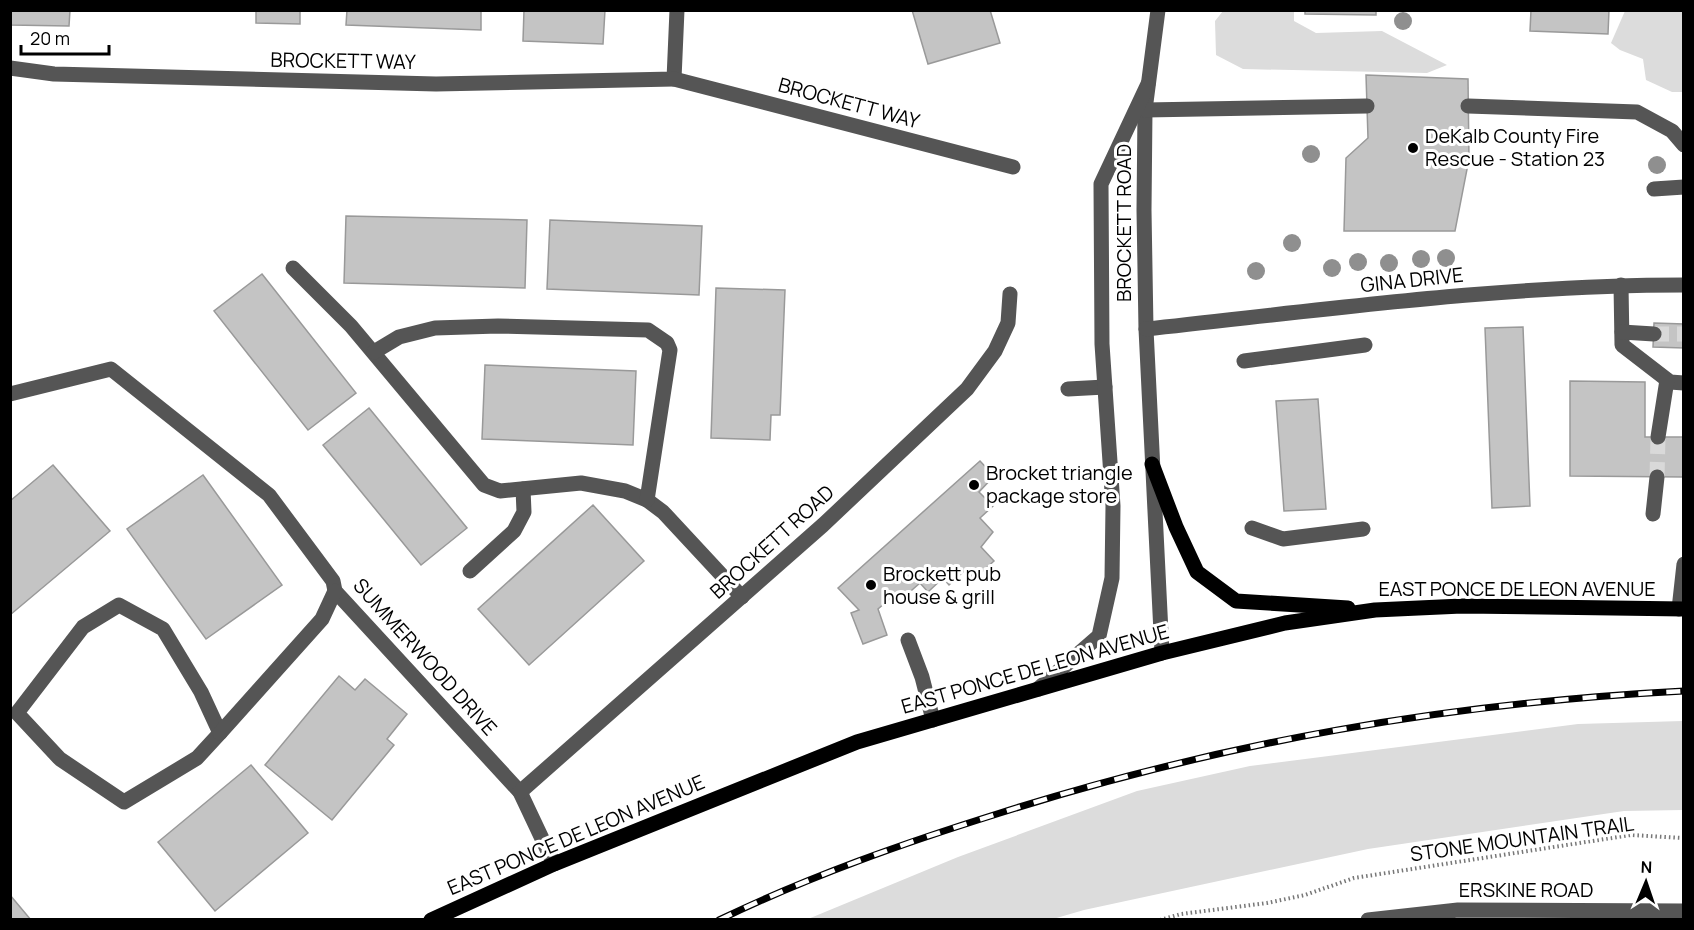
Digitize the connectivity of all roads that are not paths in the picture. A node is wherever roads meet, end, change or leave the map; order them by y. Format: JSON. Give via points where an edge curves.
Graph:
{"nodes":[{"id":1,"x":677,"y":10,"type":"edge"},
{"id":2,"x":1158,"y":10,"type":"edge"},
{"id":3,"x":10,"y":68,"type":"edge"},
{"id":4,"x":674,"y":79,"type":"junction"},
{"id":5,"x":1148,"y":84,"type":"junction"},
{"id":6,"x":1367,"y":106,"type":"dead end"},
{"id":7,"x":1468,"y":106,"type":"dead end"},
{"id":8,"x":1145,"y":110,"type":"junction"},
{"id":9,"x":1683,"y":145,"type":"edge"},
{"id":10,"x":1013,"y":167,"type":"dead end"},
{"id":11,"x":1683,"y":187,"type":"edge"},
{"id":12,"x":1654,"y":189,"type":"dead end"},
{"id":13,"x":293,"y":268,"type":"dead end"},
{"id":14,"x":1621,"y":285,"type":"junction"},
{"id":15,"x":1683,"y":285,"type":"edge"},
{"id":16,"x":1010,"y":294,"type":"dead end"},
{"id":17,"x":1146,"y":329,"type":"junction"},
{"id":18,"x":1622,"y":332,"type":"junction"},
{"id":19,"x":1653,"y":333,"type":"tunnel mouth"},
{"id":20,"x":1365,"y":345,"type":"dead end"},
{"id":21,"x":374,"y":352,"type":"junction"},
{"id":22,"x":1244,"y":361,"type":"dead end"},
{"id":23,"x":1666,"y":380,"type":"junction"},
{"id":24,"x":1683,"y":383,"type":"edge"},
{"id":25,"x":1105,"y":387,"type":"junction"},
{"id":26,"x":1068,"y":389,"type":"dead end"},
{"id":27,"x":10,"y":394,"type":"edge"},
{"id":28,"x":1658,"y":437,"type":"tunnel mouth"},
{"id":29,"x":1152,"y":464,"type":"junction"},
{"id":30,"x":1657,"y":477,"type":"tunnel mouth"},
{"id":31,"x":523,"y":489,"type":"junction"},
{"id":32,"x":647,"y":500,"type":"junction"},
{"id":33,"x":1653,"y":514,"type":"dead end"},
{"id":34,"x":1252,"y":528,"type":"dead end"},
{"id":35,"x":1363,"y":529,"type":"dead end"},
{"id":36,"x":1683,"y":564,"type":"edge"},
{"id":37,"x":470,"y":571,"type":"dead end"},
{"id":38,"x":335,"y":591,"type":"junction"},
{"id":39,"x":742,"y":597,"type":"junction"},
{"id":40,"x":1681,"y":609,"type":"edge"},
{"id":41,"x":1375,"y":610,"type":"junction"},
{"id":42,"x":908,"y":640,"type":"dead end"},
{"id":43,"x":1162,"y":653,"type":"junction"},
{"id":44,"x":1038,"y":689,"type":"junction"},
{"id":45,"x":933,"y":720,"type":"junction"},
{"id":46,"x":220,"y":733,"type":"junction"},
{"id":47,"x":519,"y":792,"type":"junction"},
{"id":48,"x":554,"y":864,"type":"junction"},
{"id":49,"x":1683,"y":911,"type":"edge"},
{"id":50,"x":431,"y":920,"type":"edge"},
{"id":51,"x":1368,"y":920,"type":"edge"}],
"edges":[{"from":1,"to":4,"type":"street"},
{"from":2,"to":5,"type":"street","name":"BROCKETT ROAD"},
{"from":3,"to":4,"type":"street","name":"BROCKETT WAY","via":[[54,74],[436,84]]},
{"from":4,"to":10,"type":"street","name":"BROCKETT WAY"},
{"from":5,"to":8,"type":"street","name":"BROCKETT ROAD"},
{"from":5,"to":25,"type":"street","via":[[1101,184]]},
{"from":6,"to":8,"type":"street"},
{"from":7,"to":9,"type":"street","via":[[1637,112],[1672,131]]},
{"from":8,"to":17,"type":"street","name":"BROCKETT ROAD"},
{"from":11,"to":12,"type":"street"},
{"from":13,"to":21,"type":"street"},
{"from":14,"to":15,"type":"street","name":"GINA DRIVE"},
{"from":14,"to":17,"type":"street","name":"GINA DRIVE","via":[[1489,294]]},
{"from":14,"to":18,"type":"street"},
{"from":16,"to":39,"type":"street","name":"BROCKETT ROAD","via":[[1008,323],[995,351],[967,389]]},
{"from":17,"to":29,"type":"street","name":"BROCKETT ROAD"},
{"from":18,"to":19,"type":"street"},
{"from":18,"to":23,"type":"street","via":[[1622,345]]},
{"from":20,"to":22,"type":"street"},
{"from":21,"to":31,"type":"street","via":[[484,486],[500,491]]},
{"from":21,"to":32,"type":"street","via":[[399,337],[435,328],[648,330],[667,343],[670,350]]},
{"from":23,"to":24,"type":"street"},
{"from":23,"to":28,"type":"street"},
{"from":25,"to":26,"type":"street"},
{"from":25,"to":44,"type":"street","via":[[1113,506],[1112,578],[1099,636]]},
{"from":27,"to":38,"type":"street","name":"SUMMERWOOD DRIVE","via":[[111,369],[269,495],[333,581]]},
{"from":29,"to":41,"type":"main road","via":[[1197,572],[1236,601]]},
{"from":29,"to":43,"type":"street","name":"BROCKETT ROAD"},
{"from":30,"to":33,"type":"street"},
{"from":31,"to":32,"type":"street","via":[[581,483],[625,491]]},
{"from":31,"to":37,"type":"street","via":[[524,512],[514,531]]},
{"from":32,"to":39,"type":"street","via":[[663,512]]},
{"from":34,"to":35,"type":"street","via":[[1282,539]]},
{"from":36,"to":40,"type":"street"},
{"from":38,"to":46,"type":"street","via":[[322,620]]},
{"from":38,"to":47,"type":"street","name":"SUMMERWOOD DRIVE"},
{"from":39,"to":47,"type":"street","name":"BROCKETT ROAD"},
{"from":40,"to":41,"type":"main road","name":"EAST PONCE DE LEON AVENUE","via":[[1462,606]]},
{"from":41,"to":43,"type":"main road","name":"EAST PONCE DE LEON AVENUE","via":[[1285,623]]},
{"from":42,"to":45,"type":"street"},
{"from":43,"to":44,"type":"main road","name":"EAST PONCE DE LEON AVENUE"},
{"from":44,"to":45,"type":"main road","name":"EAST PONCE DE LEON AVENUE"},
{"from":45,"to":48,"type":"main road","name":"EAST PONCE DE LEON AVENUE","via":[[857,742]]},
{"from":46,"to":46,"type":"street","via":[[197,758],[124,802],[60,759],[17,713],[83,627],[119,604],[163,629],[201,692]]},
{"from":47,"to":48,"type":"street","name":"SUMMERWOOD DRIVE"},
{"from":48,"to":50,"type":"main road","name":"EAST PONCE DE LEON AVENUE"},
{"from":49,"to":51,"type":"street","name":"ERSKINE ROAD","via":[[1458,910]]}]}
